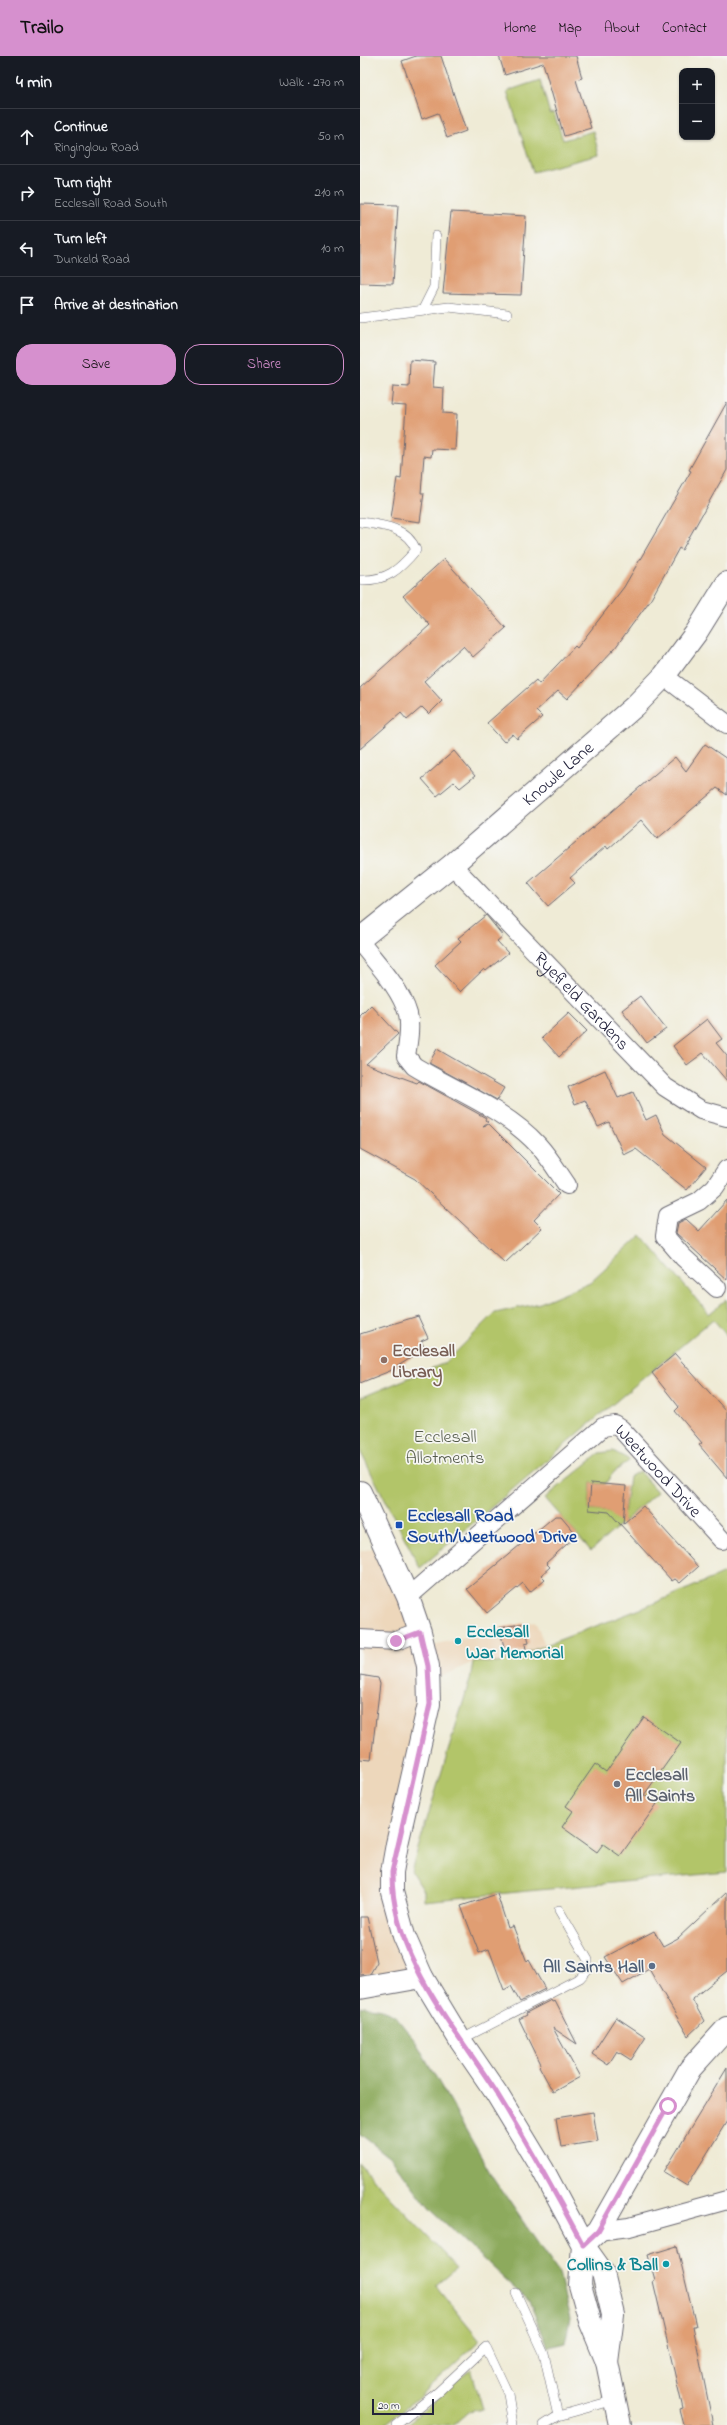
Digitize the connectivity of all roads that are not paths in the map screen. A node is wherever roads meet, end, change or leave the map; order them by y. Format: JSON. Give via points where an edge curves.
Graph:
{"nodes":[{"id":1,"x":436,"y":236,"type":"dead end"},
{"id":2,"x":423,"y":310,"type":"junction"},
{"id":3,"x":507,"y":314,"type":"dead end"},
{"id":4,"x":360,"y":318,"type":"edge"},
{"id":5,"x":360,"y":522,"type":"edge"},
{"id":6,"x":360,"y":580,"type":"edge"},
{"id":7,"x":727,"y":583,"type":"edge"},
{"id":8,"x":664,"y":676,"type":"junction"},
{"id":9,"x":727,"y":724,"type":"edge"},
{"id":10,"x":452,"y":865,"type":"junction"},
{"id":11,"x":360,"y":939,"type":"edge"},
{"id":12,"x":360,"y":942,"type":"edge"},
{"id":13,"x":727,"y":1117,"type":"edge"},
{"id":14,"x":727,"y":1170,"type":"edge"},
{"id":15,"x":567,"y":1185,"type":"dead end"},
{"id":16,"x":717,"y":1288,"type":"dead end"},
{"id":17,"x":360,"y":1492,"type":"edge"},
{"id":18,"x":722,"y":1540,"type":"dead end"},
{"id":19,"x":408,"y":1597,"type":"junction"},
{"id":20,"x":420,"y":1632,"type":"junction"},
{"id":21,"x":360,"y":1639,"type":"edge"},
{"id":22,"x":559,"y":1910,"type":"dead end"},
{"id":23,"x":422,"y":1977,"type":"junction"},
{"id":24,"x":360,"y":1988,"type":"edge"},
{"id":25,"x":727,"y":2028,"type":"edge"},
{"id":26,"x":460,"y":2040,"type":"junction"},
{"id":27,"x":727,"y":2200,"type":"edge"},
{"id":28,"x":591,"y":2238,"type":"junction"},
{"id":29,"x":516,"y":2293,"type":"dead end"},
{"id":30,"x":615,"y":2400,"type":"junction"},
{"id":31,"x":558,"y":2416,"type":"junction"},
{"id":32,"x":396,"y":2425,"type":"edge"},
{"id":33,"x":513,"y":2425,"type":"edge"},
{"id":34,"x":544,"y":2425,"type":"edge"},
{"id":35,"x":620,"y":2425,"type":"edge"}],
"edges":[{"from":1,"to":2,"type":"lane","via":[[434,287]]},
{"from":2,"to":3,"type":"lane","via":[[449,307]]},
{"from":2,"to":4,"type":"lane"},
{"from":5,"to":6,"type":"lane","via":[[399,531],[412,539],[416,550],[397,570],[378,580]]},
{"from":7,"to":8,"type":"main road","name":"Knowle Lane","via":[[696,633]]},
{"from":8,"to":9,"type":"street"},
{"from":8,"to":10,"type":"main road","name":"Knowle Lane","via":[[604,735]]},
{"from":10,"to":11,"type":"main road","name":"Knowle Lane"},
{"from":10,"to":13,"type":"street","name":"Ryefield Gardens","via":[[665,1087],[701,1110]]},
{"from":12,"to":15,"type":"street","via":[[391,981],[408,1014],[410,1036],[406,1056],[414,1066],[488,1106],[512,1124],[537,1145]]},
{"from":14,"to":16,"type":"street","via":[[715,1187],[700,1201],[668,1216],[665,1236],[683,1257]]},
{"from":17,"to":19,"type":"main road"},
{"from":18,"to":19,"type":"street","name":"Weetwood Drive","via":[[621,1429],[615,1425],[603,1427]]},
{"from":19,"to":20,"type":"main road"},
{"from":20,"to":21,"type":"street","via":[[396,1641]]},
{"from":20,"to":23,"type":"main road","via":[[428,1666],[430,1704],[397,1844],[392,1872],[392,1892],[404,1936]]},
{"from":22,"to":26,"type":"lane","via":[[588,1960],[586,1973]]},
{"from":23,"to":24,"type":"main road"},
{"from":23,"to":26,"type":"main road"},
{"from":25,"to":28,"type":"main road","via":[[690,2069]]},
{"from":26,"to":28,"type":"main road","via":[[497,2094],[543,2170]]},
{"from":27,"to":28,"type":"street"},
{"from":28,"to":30,"type":"main road","via":[[580,2285],[590,2321],[607,2362]]},
{"from":29,"to":31,"type":"lane","via":[[544,2354]]},
{"from":30,"to":31,"type":"lane"},
{"from":30,"to":35,"type":"main road"},
{"from":31,"to":34,"type":"lane"},
{"from":32,"to":33,"type":"lane","via":[[438,2392],[486,2347],[508,2394]]}]}
